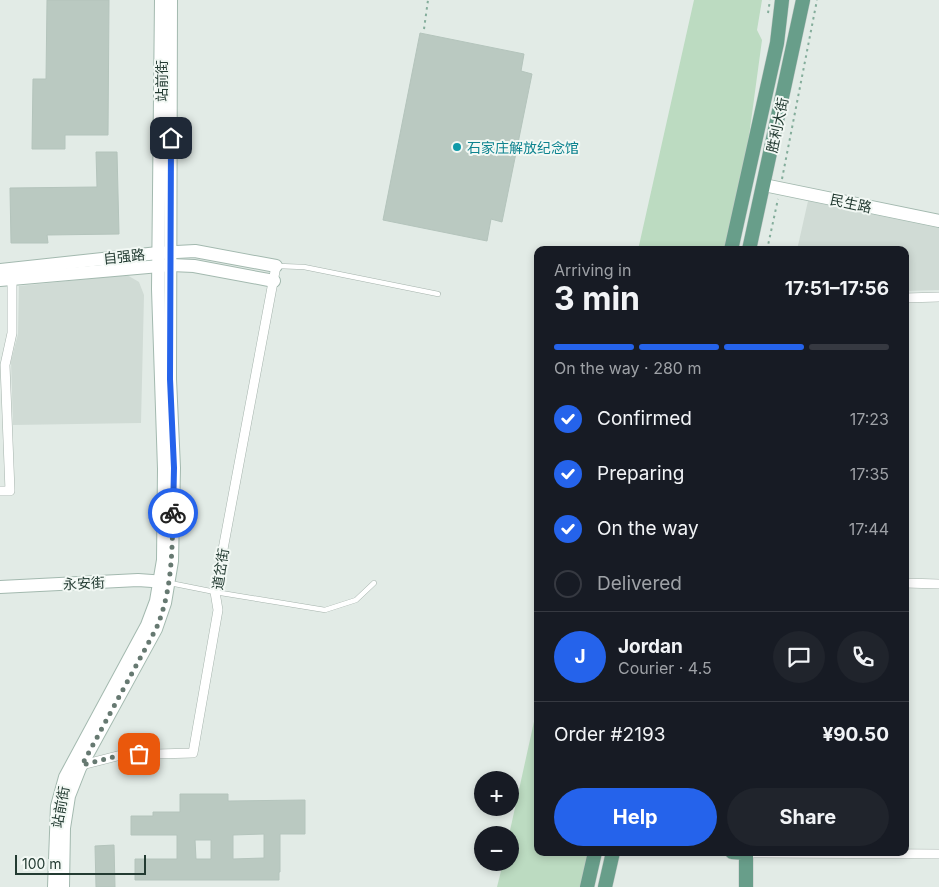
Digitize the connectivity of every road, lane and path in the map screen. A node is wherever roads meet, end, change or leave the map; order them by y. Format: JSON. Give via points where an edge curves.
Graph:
{"nodes":[{"id":1,"x":161,"y":0,"type":"edge"},
{"id":2,"x":171,"y":0,"type":"edge"},
{"id":3,"x":428,"y":0,"type":"edge"},
{"id":4,"x":782,"y":0,"type":"edge"},
{"id":5,"x":803,"y":0,"type":"edge"},
{"id":6,"x":817,"y":0,"type":"edge"},
{"id":7,"x":424,"y":28,"type":"dead end"},
{"id":8,"x":764,"y":184,"type":"junction"},
{"id":9,"x":781,"y":188,"type":"junction"},
{"id":10,"x":939,"y":220,"type":"edge"},
{"id":11,"x":732,"y":246,"type":"edge"},
{"id":12,"x":750,"y":246,"type":"edge"},
{"id":13,"x":768,"y":246,"type":"edge"},
{"id":14,"x":164,"y":259,"type":"junction"},
{"id":15,"x":276,"y":266,"type":"junction"},
{"id":16,"x":0,"y":270,"type":"edge"},
{"id":17,"x":6,"y":280,"type":"edge"},
{"id":18,"x":274,"y":281,"type":"junction"},
{"id":19,"x":438,"y":294,"type":"dead end"},
{"id":20,"x":939,"y":297,"type":"edge"},
{"id":21,"x":909,"y":298,"type":"edge"},
{"id":22,"x":0,"y":491,"type":"edge"},
{"id":23,"x":164,"y":582,"type":"junction"},
{"id":24,"x":374,"y":583,"type":"dead end"},
{"id":25,"x":909,"y":583,"type":"edge"},
{"id":26,"x":939,"y":584,"type":"edge"},
{"id":27,"x":0,"y":587,"type":"edge"},
{"id":28,"x":215,"y":592,"type":"junction"},
{"id":29,"x":77,"y":764,"type":"junction"},
{"id":30,"x":909,"y":854,"type":"edge"},
{"id":31,"x":939,"y":854,"type":"edge"},
{"id":32,"x":594,"y":856,"type":"edge"},
{"id":33,"x":612,"y":856,"type":"edge"},
{"id":34,"x":746,"y":856,"type":"edge"},
{"id":35,"x":54,"y":887,"type":"edge"},
{"id":36,"x":63,"y":887,"type":"edge"},
{"id":37,"x":587,"y":887,"type":"edge"},
{"id":38,"x":605,"y":887,"type":"edge"},
{"id":39,"x":746,"y":887,"type":"edge"}],
"edges":[{"from":1,"to":14,"type":"main road","name":"站前街"},
{"from":2,"to":14,"type":"main road","name":"站前街"},
{"from":3,"to":7,"type":"path"},
{"from":4,"to":11,"type":"main road","name":"胜利大街","via":[[776,43]]},
{"from":5,"to":8,"type":"main road","name":"胜利大街"},
{"from":6,"to":9,"type":"path","name":"胜利大街"},
{"from":8,"to":9,"type":"main road","name":"民生路"},
{"from":8,"to":12,"type":"main road","name":"胜利大街"},
{"from":9,"to":10,"type":"main road","name":"民生路"},
{"from":9,"to":13,"type":"path","name":"胜利大街"},
{"from":14,"to":15,"type":"main road","name":"自强路","via":[[195,251]]},
{"from":14,"to":16,"type":"main road","name":"自强路"},
{"from":14,"to":17,"type":"main road","name":"自强路"},
{"from":14,"to":18,"type":"main road","name":"自强路"},
{"from":14,"to":23,"type":"main road","name":"站前街","via":[[174,468],[172,561]]},
{"from":15,"to":18,"type":"street","name":"道岔街"},
{"from":15,"to":19,"type":"lane","via":[[304,267]]},
{"from":17,"to":22,"type":"street","via":[[12,333],[5,365],[10,491]]},
{"from":18,"to":28,"type":"street","name":"道岔街"},
{"from":20,"to":21,"type":"street"},
{"from":23,"to":27,"type":"main road","name":"永安街","via":[[138,580]]},
{"from":23,"to":28,"type":"lane"},
{"from":23,"to":29,"type":"main road","name":"站前街","via":[[162,614],[156,629]]},
{"from":24,"to":28,"type":"lane","via":[[356,600],[325,610]]},
{"from":25,"to":26,"type":"street"},
{"from":28,"to":29,"type":"street","name":"道岔街","via":[[218,610],[193,753],[121,755]]},
{"from":29,"to":35,"type":"main road","name":"站前街","via":[[65,777],[57,806]]},
{"from":29,"to":36,"type":"main road","name":"站前街","via":[[66,807]]},
{"from":30,"to":31,"type":"street"},
{"from":32,"to":37,"type":"main road"},
{"from":33,"to":38,"type":"main road"},
{"from":34,"to":39,"type":"main road"}]}
